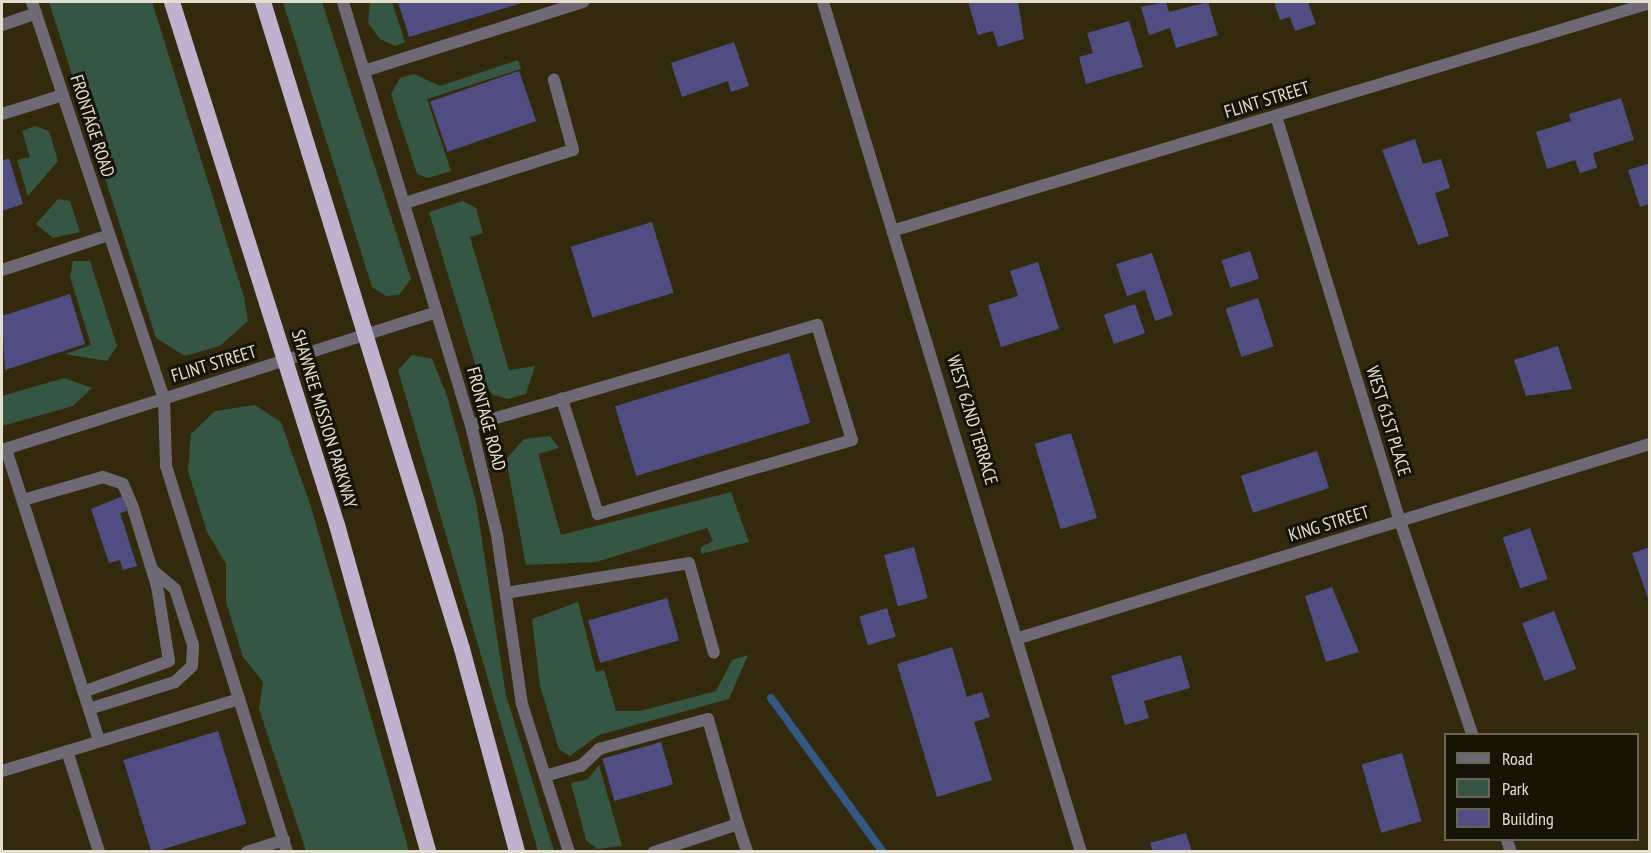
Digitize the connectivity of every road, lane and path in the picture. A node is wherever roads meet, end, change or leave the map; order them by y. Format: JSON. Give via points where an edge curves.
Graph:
{"nodes":[{"id":1,"x":172,"y":2,"type":"edge"},
{"id":2,"x":263,"y":2,"type":"edge"},
{"id":3,"x":343,"y":2,"type":"edge"},
{"id":4,"x":582,"y":2,"type":"edge"},
{"id":5,"x":823,"y":2,"type":"edge"},
{"id":6,"x":1650,"y":3,"type":"edge"},
{"id":7,"x":34,"y":8,"type":"edge"},
{"id":8,"x":2,"y":25,"type":"edge"},
{"id":9,"x":364,"y":71,"type":"junction"},
{"id":10,"x":554,"y":80,"type":"dead end"},
{"id":11,"x":63,"y":94,"type":"junction"},
{"id":12,"x":2,"y":114,"type":"edge"},
{"id":13,"x":1276,"y":116,"type":"junction"},
{"id":14,"x":405,"y":203,"type":"junction"},
{"id":15,"x":895,"y":230,"type":"junction"},
{"id":16,"x":109,"y":235,"type":"junction"},
{"id":17,"x":2,"y":270,"type":"edge"},
{"id":18,"x":437,"y":312,"type":"junction"},
{"id":19,"x":368,"y":335,"type":"junction"},
{"id":20,"x":286,"y":362,"type":"junction"},
{"id":21,"x":165,"y":398,"type":"junction"},
{"id":22,"x":562,"y":399,"type":"junction"},
{"id":23,"x":471,"y":425,"type":"junction"},
{"id":24,"x":1650,"y":444,"type":"edge"},
{"id":25,"x":4,"y":450,"type":"edge"},
{"id":26,"x":23,"y":500,"type":"junction"},
{"id":27,"x":1400,"y":521,"type":"junction"},
{"id":28,"x":151,"y":569,"type":"junction"},
{"id":29,"x":506,"y":592,"type":"junction"},
{"id":30,"x":1019,"y":638,"type":"junction"},
{"id":31,"x":714,"y":652,"type":"dead end"},
{"id":32,"x":83,"y":692,"type":"junction"},
{"id":33,"x":239,"y":699,"type":"junction"},
{"id":34,"x":89,"y":709,"type":"junction"},
{"id":35,"x":1471,"y":733,"type":"edge"},
{"id":36,"x":99,"y":741,"type":"junction"},
{"id":37,"x":67,"y":751,"type":"junction"},
{"id":38,"x":2,"y":771,"type":"edge"},
{"id":39,"x":545,"y":776,"type":"junction"},
{"id":40,"x":738,"y":824,"type":"junction"},
{"id":41,"x":285,"y":846,"type":"edge"},
{"id":42,"x":99,"y":852,"type":"edge"},
{"id":43,"x":248,"y":852,"type":"edge"},
{"id":44,"x":428,"y":852,"type":"edge"},
{"id":45,"x":517,"y":852,"type":"edge"},
{"id":46,"x":569,"y":852,"type":"edge"},
{"id":47,"x":654,"y":852,"type":"edge"},
{"id":48,"x":747,"y":852,"type":"edge"},
{"id":49,"x":1081,"y":852,"type":"edge"}],
"edges":[{"from":1,"to":20,"type":"highway","name":"SHAWNEE MISSION PARKWAY"},
{"from":2,"to":19,"type":"highway"},
{"from":3,"to":9,"type":"street","name":"FRONTAGE ROAD"},
{"from":4,"to":9,"type":"street"},
{"from":5,"to":15,"type":"street","name":"WEST 62ND TERRACE"},
{"from":6,"to":13,"type":"street","name":"FLINT STREET"},
{"from":7,"to":8,"type":"street"},
{"from":7,"to":11,"type":"street","name":"FRONTAGE ROAD"},
{"from":9,"to":14,"type":"street","name":"FRONTAGE ROAD"},
{"from":10,"to":14,"type":"street","via":[[573,150]]},
{"from":11,"to":12,"type":"street"},
{"from":11,"to":16,"type":"street","name":"FRONTAGE ROAD"},
{"from":13,"to":15,"type":"street","name":"FLINT STREET"},
{"from":13,"to":27,"type":"street","name":"WEST 61ST PLACE"},
{"from":14,"to":18,"type":"street","name":"FRONTAGE ROAD"},
{"from":15,"to":30,"type":"street","name":"WEST 62ND TERRACE"},
{"from":16,"to":17,"type":"street"},
{"from":16,"to":21,"type":"street","name":"FRONTAGE ROAD"},
{"from":18,"to":19,"type":"street","name":"FLINT STREET"},
{"from":18,"to":23,"type":"street","name":"FRONTAGE ROAD"},
{"from":19,"to":20,"type":"street","name":"FLINT STREET"},
{"from":19,"to":45,"type":"highway"},
{"from":20,"to":21,"type":"street","name":"FLINT STREET"},
{"from":20,"to":44,"type":"highway","name":"SHAWNEE MISSION PARKWAY"},
{"from":21,"to":25,"type":"street","name":"FLINT STREET"},
{"from":21,"to":33,"type":"street","name":"FRONTAGE ROAD","via":[[166,466]]},
{"from":22,"to":22,"type":"street","via":[[817,325],[852,440],[598,514]]},
{"from":22,"to":23,"type":"street"},
{"from":23,"to":29,"type":"street","name":"FRONTAGE ROAD"},
{"from":24,"to":27,"type":"street","name":"KING STREET"},
{"from":25,"to":26,"type":"street"},
{"from":26,"to":28,"type":"street","via":[[85,480],[115,479],[127,492]]},
{"from":26,"to":32,"type":"street"},
{"from":27,"to":30,"type":"street","name":"KING STREET"},
{"from":27,"to":35,"type":"street","name":"WEST 61ST PLACE"},
{"from":28,"to":32,"type":"street","via":[[171,647],[169,660]]},
{"from":28,"to":34,"type":"street","via":[[175,589],[193,645],[192,666],[175,682]]},
{"from":29,"to":31,"type":"street","via":[[689,563]]},
{"from":29,"to":39,"type":"street","name":"FRONTAGE ROAD","via":[[522,704]]},
{"from":30,"to":49,"type":"street","name":"WEST 62ND TERRACE"},
{"from":32,"to":34,"type":"street"},
{"from":33,"to":36,"type":"street"},
{"from":33,"to":41,"type":"street","name":"FRONTAGE ROAD"},
{"from":34,"to":36,"type":"street"},
{"from":36,"to":37,"type":"street"},
{"from":37,"to":38,"type":"street"},
{"from":37,"to":42,"type":"street"},
{"from":39,"to":40,"type":"street","via":[[581,766],[599,749],[708,719]]},
{"from":39,"to":46,"type":"street","name":"FRONTAGE ROAD"},
{"from":40,"to":47,"type":"street"},
{"from":40,"to":48,"type":"street"},
{"from":41,"to":43,"type":"street"}]}
